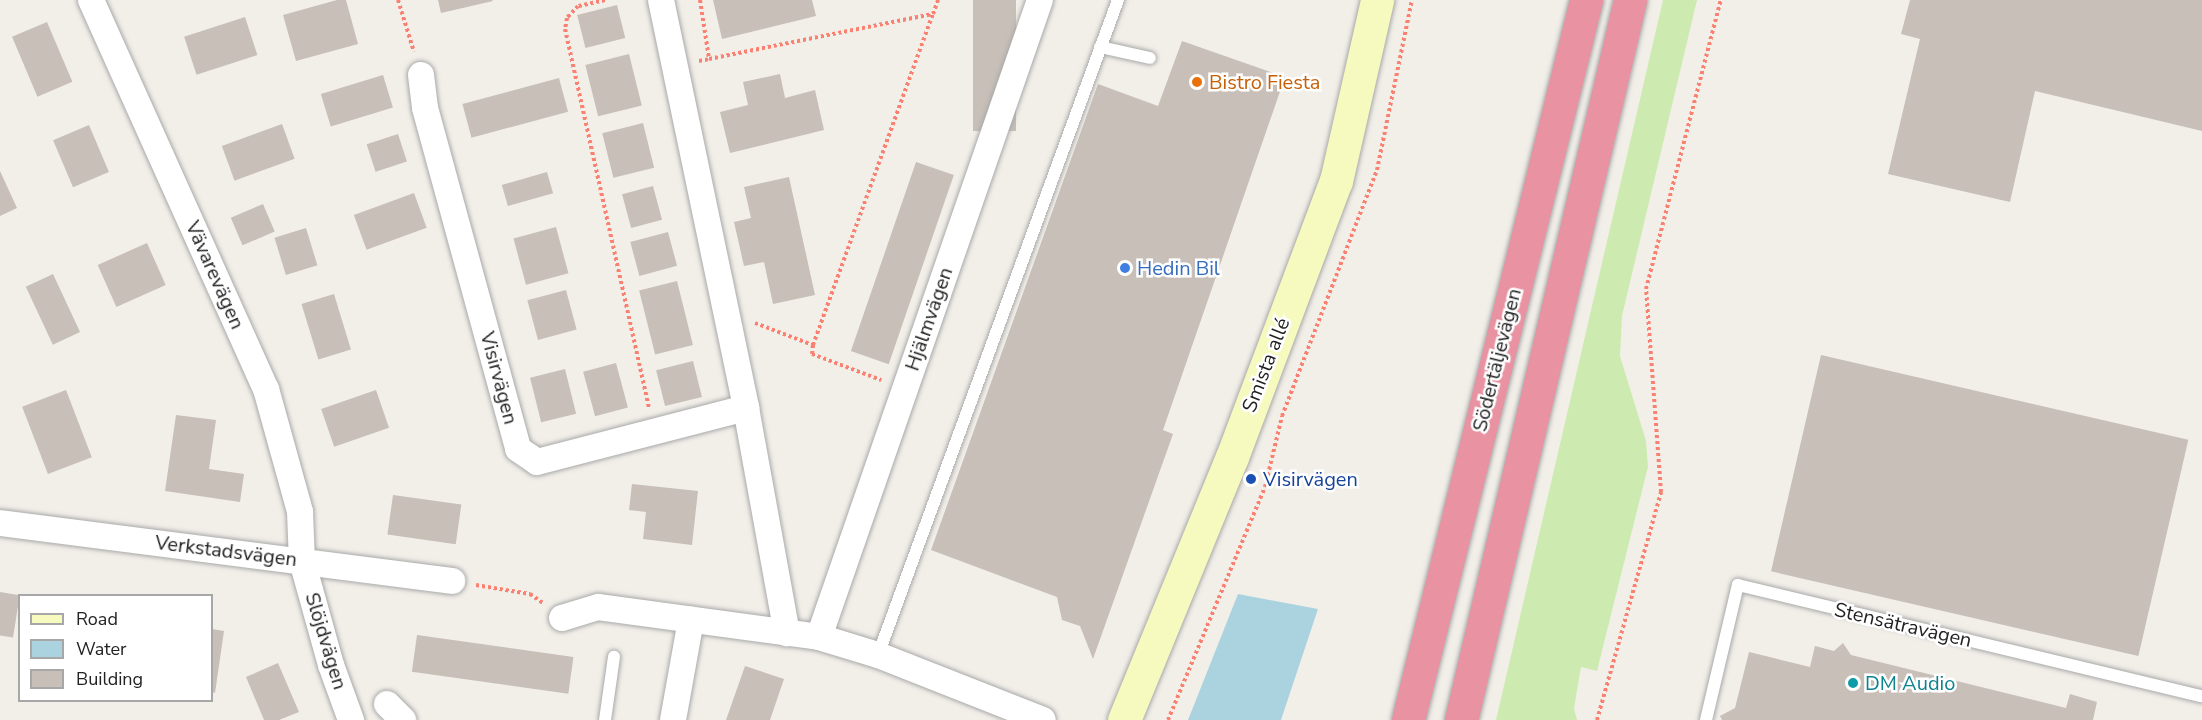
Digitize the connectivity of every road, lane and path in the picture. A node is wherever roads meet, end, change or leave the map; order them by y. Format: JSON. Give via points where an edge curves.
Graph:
{"nodes":[{"id":1,"x":91,"y":0,"type":"edge"},
{"id":2,"x":398,"y":0,"type":"edge"},
{"id":3,"x":605,"y":0,"type":"edge"},
{"id":4,"x":661,"y":0,"type":"edge"},
{"id":5,"x":700,"y":0,"type":"edge"},
{"id":6,"x":938,"y":0,"type":"edge"},
{"id":7,"x":1040,"y":0,"type":"edge"},
{"id":8,"x":1118,"y":0,"type":"edge"},
{"id":9,"x":1377,"y":0,"type":"edge"},
{"id":10,"x":1413,"y":0,"type":"edge"},
{"id":11,"x":1586,"y":0,"type":"edge"},
{"id":12,"x":1630,"y":0,"type":"edge"},
{"id":13,"x":1721,"y":0,"type":"edge"},
{"id":14,"x":933,"y":14,"type":"junction"},
{"id":15,"x":1100,"y":47,"type":"junction"},
{"id":16,"x":1150,"y":58,"type":"dead end"},
{"id":17,"x":709,"y":59,"type":"junction"},
{"id":18,"x":689,"y":63,"type":"dead end"},
{"id":19,"x":421,"y":75,"type":"joint"},
{"id":20,"x":744,"y":319,"type":"dead end"},
{"id":21,"x":746,"y":408,"type":"junction"},
{"id":22,"x":653,"y":430,"type":"junction"},
{"id":23,"x":0,"y":523,"type":"edge"},
{"id":24,"x":302,"y":561,"type":"junction"},
{"id":25,"x":452,"y":580,"type":"joint"},
{"id":26,"x":562,"y":618,"type":"joint"},
{"id":27,"x":691,"y":620,"type":"junction"},
{"id":28,"x":787,"y":633,"type":"junction"},
{"id":29,"x":819,"y":637,"type":"junction"},
{"id":30,"x":878,"y":656,"type":"junction"},
{"id":31,"x":614,"y":657,"type":"dead end"},
{"id":32,"x":2202,"y":696,"type":"edge"},
{"id":33,"x":351,"y":720,"type":"edge"},
{"id":34,"x":605,"y":720,"type":"edge"},
{"id":35,"x":673,"y":720,"type":"edge"},
{"id":36,"x":1043,"y":720,"type":"edge"},
{"id":37,"x":1124,"y":720,"type":"edge"},
{"id":38,"x":1168,"y":720,"type":"edge"},
{"id":39,"x":1408,"y":720,"type":"edge"},
{"id":40,"x":1461,"y":720,"type":"edge"},
{"id":41,"x":1598,"y":720,"type":"edge"},
{"id":42,"x":1706,"y":720,"type":"edge"}],
"edges":[{"from":1,"to":24,"type":"street","name":"Vävarevägen","via":[[266,389],[300,512]]},
{"from":2,"to":19,"type":"path"},
{"from":3,"to":22,"type":"path","via":[[578,6],[567,18],[565,29]]},
{"from":4,"to":21,"type":"street"},
{"from":5,"to":17,"type":"path"},
{"from":6,"to":14,"type":"path"},
{"from":7,"to":29,"type":"street","name":"Hjälmvägen"},
{"from":8,"to":15,"type":"lane"},
{"from":9,"to":37,"type":"street","name":"Smista allé","via":[[1336,181],[1232,457]]},
{"from":10,"to":38,"type":"path","via":[[1377,170],[1282,416],[1265,487]]},
{"from":11,"to":39,"type":"highway","name":"Södertäljevägen"},
{"from":12,"to":40,"type":"highway"},
{"from":13,"to":41,"type":"path","via":[[1646,289],[1661,492]]},
{"from":14,"to":17,"type":"path"},
{"from":14,"to":20,"type":"path","via":[[813,345]]},
{"from":15,"to":16,"type":"lane"},
{"from":15,"to":30,"type":"lane"},
{"from":17,"to":18,"type":"path"},
{"from":19,"to":22,"type":"street","name":"Visirvägen","via":[[424,108],[518,449],[537,462]]},
{"from":21,"to":22,"type":"street","name":"Visirvägen"},
{"from":21,"to":28,"type":"street"},
{"from":23,"to":24,"type":"street","name":"Verkstadsvägen"},
{"from":24,"to":25,"type":"street","name":"Verkstadsvägen"},
{"from":24,"to":33,"type":"street","name":"Slöjdvägen"},
{"from":25,"to":26,"type":"path","via":[[531,594]]},
{"from":26,"to":27,"type":"street","via":[[598,607]]},
{"from":27,"to":28,"type":"street"},
{"from":27,"to":35,"type":"street"},
{"from":28,"to":29,"type":"street"},
{"from":29,"to":30,"type":"street"},
{"from":30,"to":36,"type":"street"},
{"from":31,"to":34,"type":"lane"},
{"from":32,"to":42,"type":"lane","name":"Stensätravägen","via":[[1738,585]]}]}
